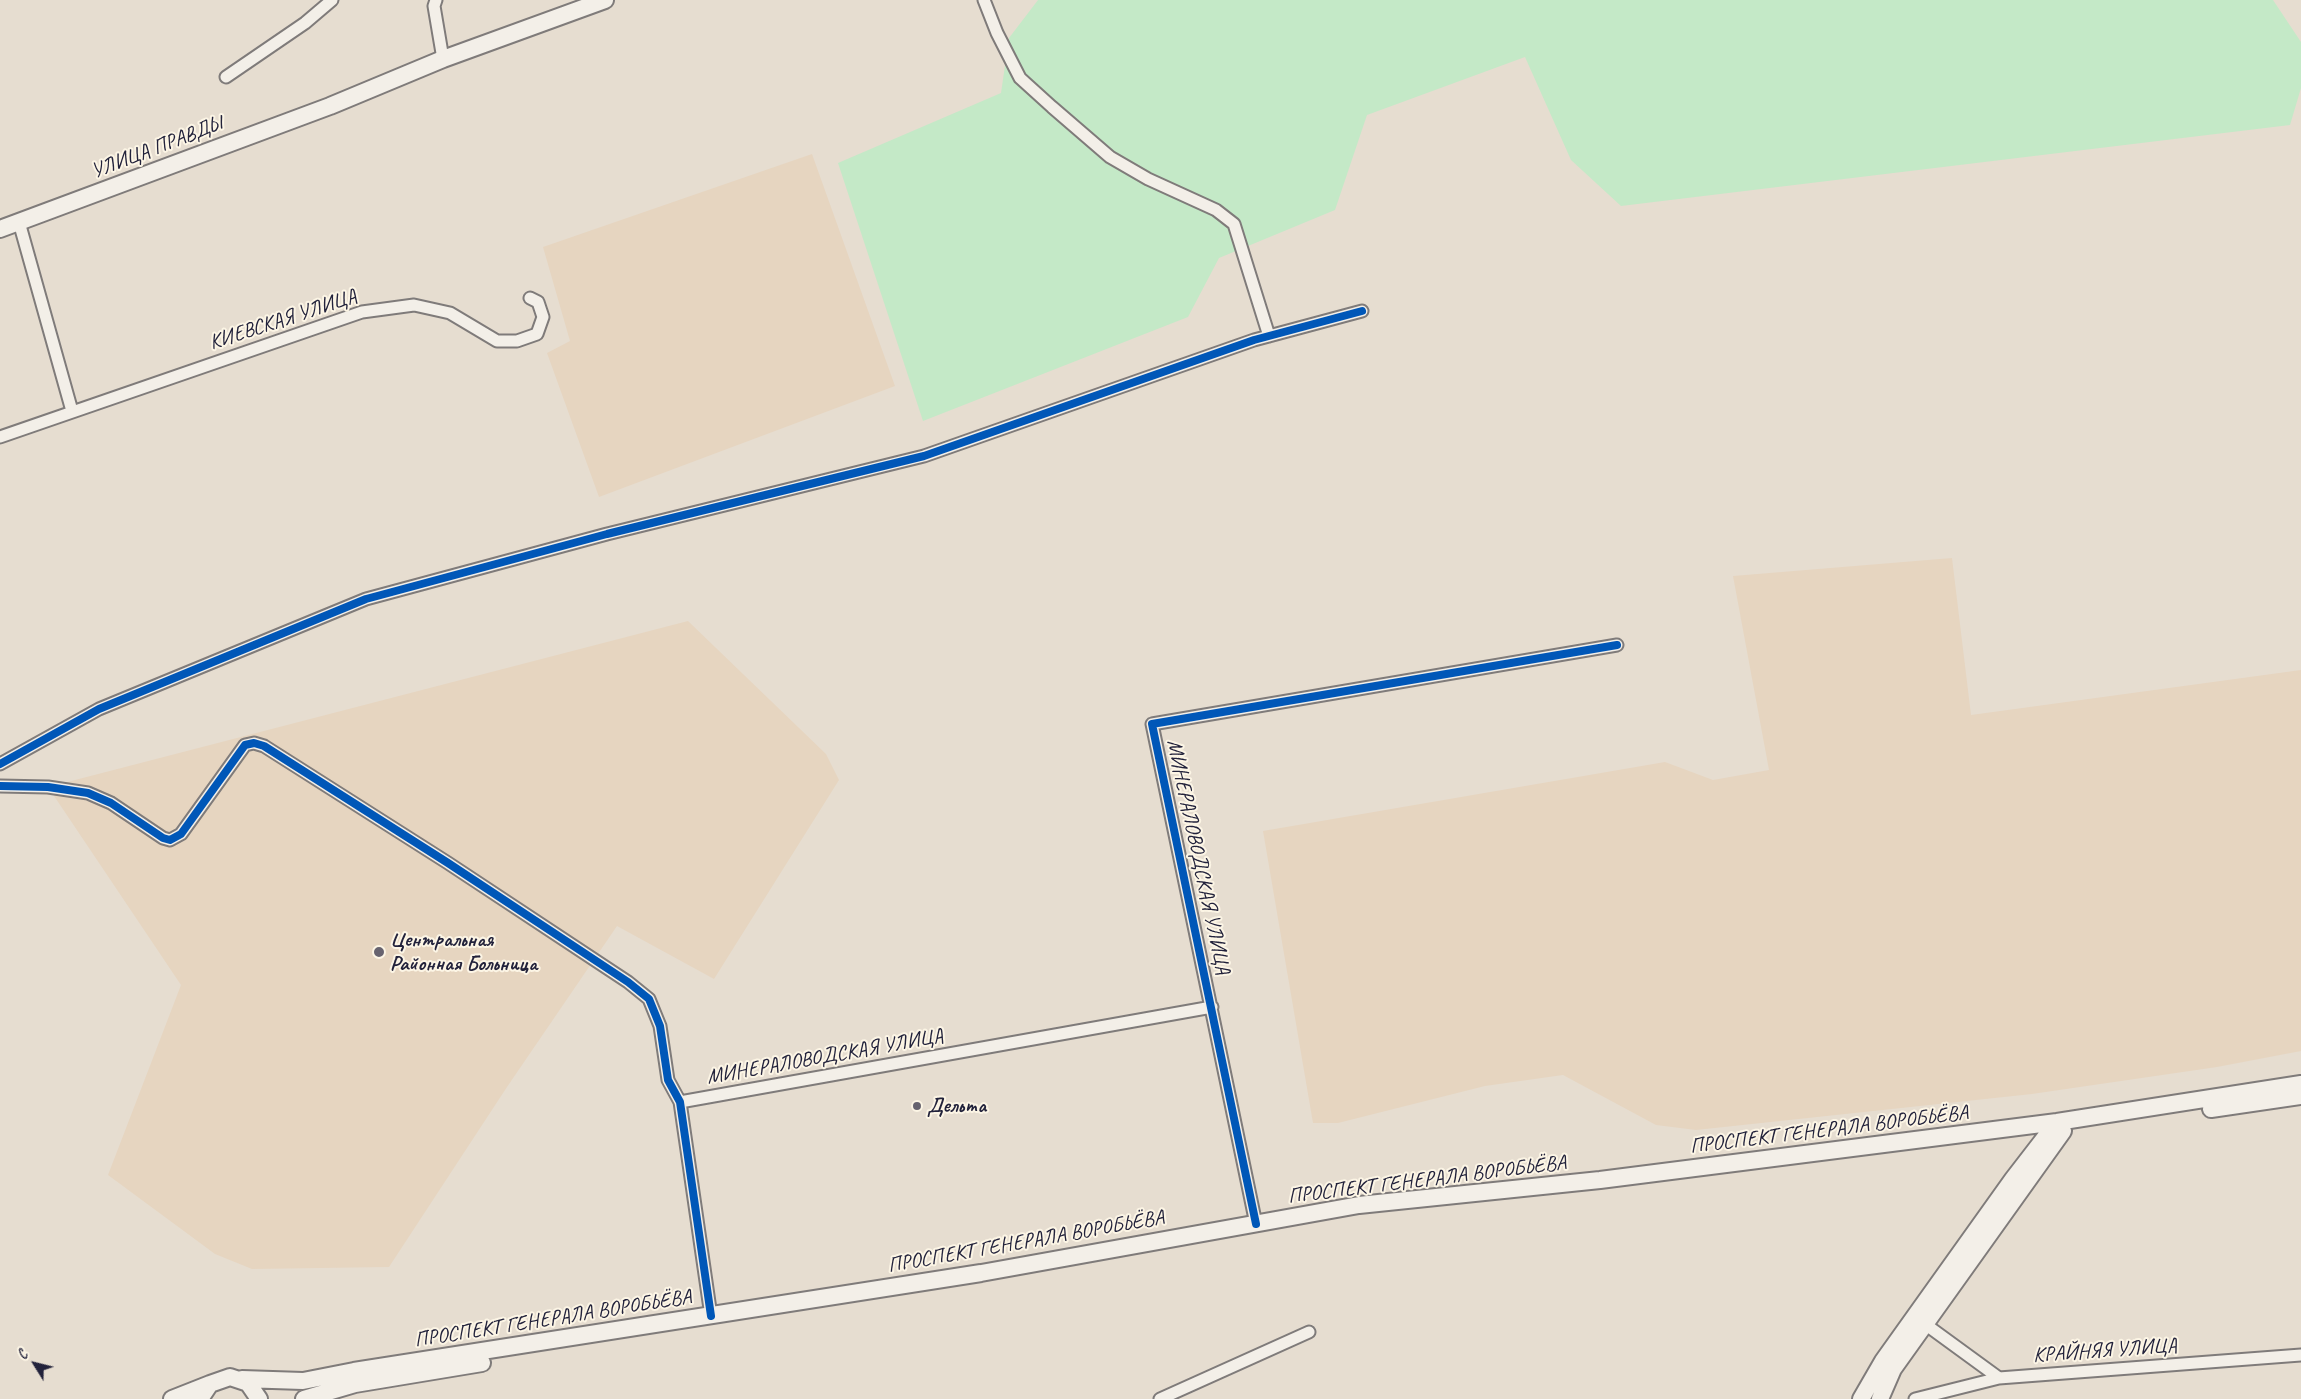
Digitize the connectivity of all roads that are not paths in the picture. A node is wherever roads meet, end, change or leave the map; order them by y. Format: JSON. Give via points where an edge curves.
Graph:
{"nodes":[{"id":1,"x":332,"y":0,"type":"edge"},
{"id":2,"x":436,"y":0,"type":"edge"},
{"id":3,"x":605,"y":0,"type":"edge"},
{"id":4,"x":984,"y":0,"type":"edge"},
{"id":5,"x":443,"y":59,"type":"junction"},
{"id":6,"x":226,"y":77,"type":"dead end"},
{"id":7,"x":19,"y":222,"type":"junction"},
{"id":8,"x":0,"y":229,"type":"edge"},
{"id":9,"x":530,"y":298,"type":"dead end"},
{"id":10,"x":1362,"y":311,"type":"dead end"},
{"id":11,"x":1269,"y":336,"type":"junction"},
{"id":12,"x":72,"y":412,"type":"junction"},
{"id":13,"x":0,"y":437,"type":"edge"},
{"id":14,"x":1617,"y":645,"type":"dead end"},
{"id":15,"x":0,"y":764,"type":"edge"},
{"id":16,"x":0,"y":786,"type":"edge"},
{"id":17,"x":1212,"y":1007,"type":"junction"},
{"id":18,"x":2301,"y":1084,"type":"edge"},
{"id":19,"x":2301,"y":1096,"type":"edge"},
{"id":20,"x":680,"y":1102,"type":"junction"},
{"id":21,"x":2059,"y":1127,"type":"junction"},
{"id":22,"x":1256,"y":1224,"type":"junction"},
{"id":23,"x":711,"y":1316,"type":"junction"},
{"id":24,"x":1925,"y":1324,"type":"junction"},
{"id":25,"x":1309,"y":1332,"type":"dead end"},
{"id":26,"x":2301,"y":1355,"type":"edge"},
{"id":27,"x":354,"y":1378,"type":"junction"},
{"id":28,"x":1999,"y":1378,"type":"junction"},
{"id":29,"x":242,"y":1379,"type":"junction"},
{"id":30,"x":210,"y":1384,"type":"junction"},
{"id":31,"x":172,"y":1399,"type":"edge"},
{"id":32,"x":200,"y":1399,"type":"edge"},
{"id":33,"x":259,"y":1399,"type":"edge"},
{"id":34,"x":304,"y":1399,"type":"edge"},
{"id":35,"x":1160,"y":1399,"type":"edge"},
{"id":36,"x":1861,"y":1399,"type":"edge"},
{"id":37,"x":1880,"y":1399,"type":"edge"},
{"id":38,"x":1915,"y":1399,"type":"edge"}],
"edges":[{"from":1,"to":6,"type":"street","via":[[305,23]]},
{"from":2,"to":5,"type":"street","via":[[434,6]]},
{"from":3,"to":5,"type":"main road","name":"УЛИЦА ПРАВДЫ"},
{"from":4,"to":11,"type":"street","via":[[1020,78],[1110,157],[1148,179],[1216,210],[1234,224]]},
{"from":5,"to":7,"type":"main road","name":"УЛИЦА ПРАВДЫ","via":[[330,106]]},
{"from":7,"to":8,"type":"main road","name":"УЛИЦА ПРАВДЫ"},
{"from":7,"to":12,"type":"street"},
{"from":9,"to":12,"type":"street","name":"КИЕВСКАЯ УЛИЦА","via":[[538,302],[543,317],[536,334],[516,342],[497,341],[450,313],[414,305],[362,312]]},
{"from":10,"to":11,"type":"street"},
{"from":11,"to":15,"type":"street","via":[[924,456],[607,534],[366,599],[99,709]]},
{"from":12,"to":13,"type":"street","name":"КИЕВСКАЯ УЛИЦА"},
{"from":14,"to":17,"type":"street","name":"МИНЕРАЛОВОДСКАЯ УЛИЦА","via":[[1152,724]]},
{"from":16,"to":20,"type":"street","via":[[88,793],[111,803],[170,840],[181,834],[245,745],[254,743],[271,750],[448,863],[649,999],[660,1026],[668,1080]]},
{"from":17,"to":20,"type":"street","name":"МИНЕРАЛОВОДСКАЯ УЛИЦА"},
{"from":17,"to":22,"type":"street","name":"МИНЕРАЛОВОДСКАЯ УЛИЦА"},
{"from":18,"to":21,"type":"main road","name":"ПРОСПЕКТ ГЕНЕРАЛА ВОРОБЬЁВА"},
{"from":19,"to":21,"type":"main road","name":"ПРОСПЕКТ ГЕНЕРАЛА ВОРОБЬЁВА"},
{"from":20,"to":23,"type":"street"},
{"from":21,"to":22,"type":"main road","name":"ПРОСПЕКТ ГЕНЕРАЛА ВОРОБЬЁВА","via":[[1359,1205]]},
{"from":21,"to":24,"type":"main road"},
{"from":21,"to":27,"type":"main road","name":"ПРОСПЕКТ ГЕНЕРАЛА ВОРОБЬЁВА","via":[[1355,1216]]},
{"from":21,"to":36,"type":"main road","via":[[1883,1361]]},
{"from":22,"to":23,"type":"main road","name":"ПРОСПЕКТ ГЕНЕРАЛА ВОРОБЬЁВА","via":[[981,1273]]},
{"from":23,"to":27,"type":"main road","name":"ПРОСПЕКТ ГЕНЕРАЛА ВОРОБЬЁВА"},
{"from":24,"to":28,"type":"street"},
{"from":24,"to":37,"type":"main road","via":[[1893,1369]]},
{"from":25,"to":35,"type":"street"},
{"from":26,"to":28,"type":"street","name":"КРАЙНЯЯ УЛИЦА"},
{"from":27,"to":29,"type":"main road","via":[[303,1381]]},
{"from":27,"to":34,"type":"main road"},
{"from":28,"to":38,"type":"street","name":"КРАЙНЯЯ УЛИЦА"},
{"from":29,"to":30,"type":"main road","via":[[225,1377]]},
{"from":29,"to":33,"type":"main road","via":[[253,1388]]},
{"from":30,"to":31,"type":"main road"},
{"from":30,"to":32,"type":"main road"}]}
